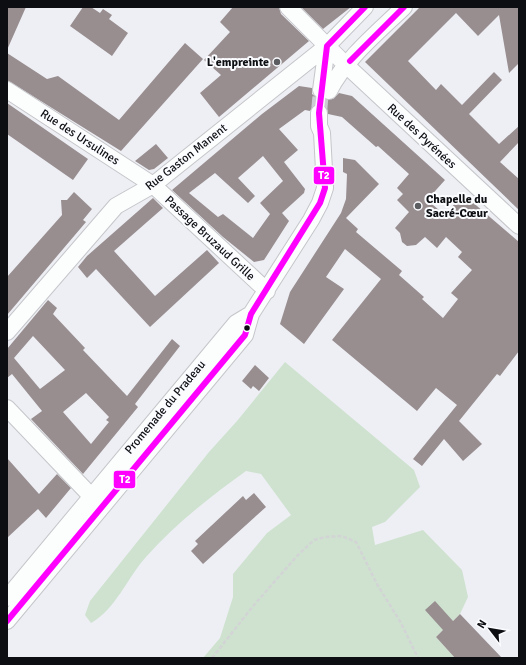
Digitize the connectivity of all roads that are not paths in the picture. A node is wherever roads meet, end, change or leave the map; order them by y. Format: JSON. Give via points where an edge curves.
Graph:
{"nodes":[{"id":1,"x":288,"y":7,"type":"edge"},
{"id":2,"x":365,"y":7,"type":"edge"},
{"id":3,"x":404,"y":7,"type":"edge"},
{"id":4,"x":327,"y":46,"type":"junction"},
{"id":5,"x":346,"y":65,"type":"junction"},
{"id":6,"x":7,"y":90,"type":"edge"},
{"id":7,"x":324,"y":114,"type":"tunnel mouth"},
{"id":8,"x":153,"y":185,"type":"junction"},
{"id":9,"x":519,"y":226,"type":"edge"},
{"id":10,"x":267,"y":291,"type":"junction"},
{"id":11,"x":251,"y":314,"type":"junction"},
{"id":12,"x":7,"y":332,"type":"edge"},
{"id":13,"x":7,"y":408,"type":"edge"},
{"id":14,"x":91,"y":496,"type":"junction"},
{"id":15,"x":94,"y":517,"type":"junction"},
{"id":16,"x":7,"y":598,"type":"edge"},
{"id":17,"x":7,"y":621,"type":"edge"}],
"edges":[{"from":1,"to":4,"type":"street","name":"Rue des Pyrénées"},
{"from":2,"to":4,"type":"street","name":"Rue Gaston Manent"},
{"from":3,"to":5,"type":"street"},
{"from":4,"to":5,"type":"street","name":"Rue des Pyrénées"},
{"from":4,"to":5,"type":"street","via":[[325,91]]},
{"from":4,"to":8,"type":"street","name":"Rue Gaston Manent"},
{"from":5,"to":9,"type":"street","name":"Rue des Pyrénées"},
{"from":6,"to":8,"type":"street","name":"Rue des Ursulines"},
{"from":7,"to":10,"type":"street","name":"Promenade du Pradeau","via":[[319,126],[322,133],[325,188],[320,203]]},
{"from":8,"to":10,"type":"street","name":"Passage Bruzaud Grille"},
{"from":8,"to":12,"type":"street","name":"Rue Gaston Manent","via":[[116,206]]},
{"from":10,"to":11,"type":"street","name":"Promenade du Pradeau"},
{"from":11,"to":14,"type":"street","name":"Promenade du Pradeau","via":[[236,323]]},
{"from":11,"to":15,"type":"street","name":"Promenade du Pradeau","via":[[245,335]]},
{"from":13,"to":14,"type":"street"},
{"from":14,"to":15,"type":"street","via":[[96,504]]},
{"from":14,"to":16,"type":"street","name":"Promenade du Pradeau"},
{"from":15,"to":17,"type":"street","name":"Promenade du Pradeau"}]}
